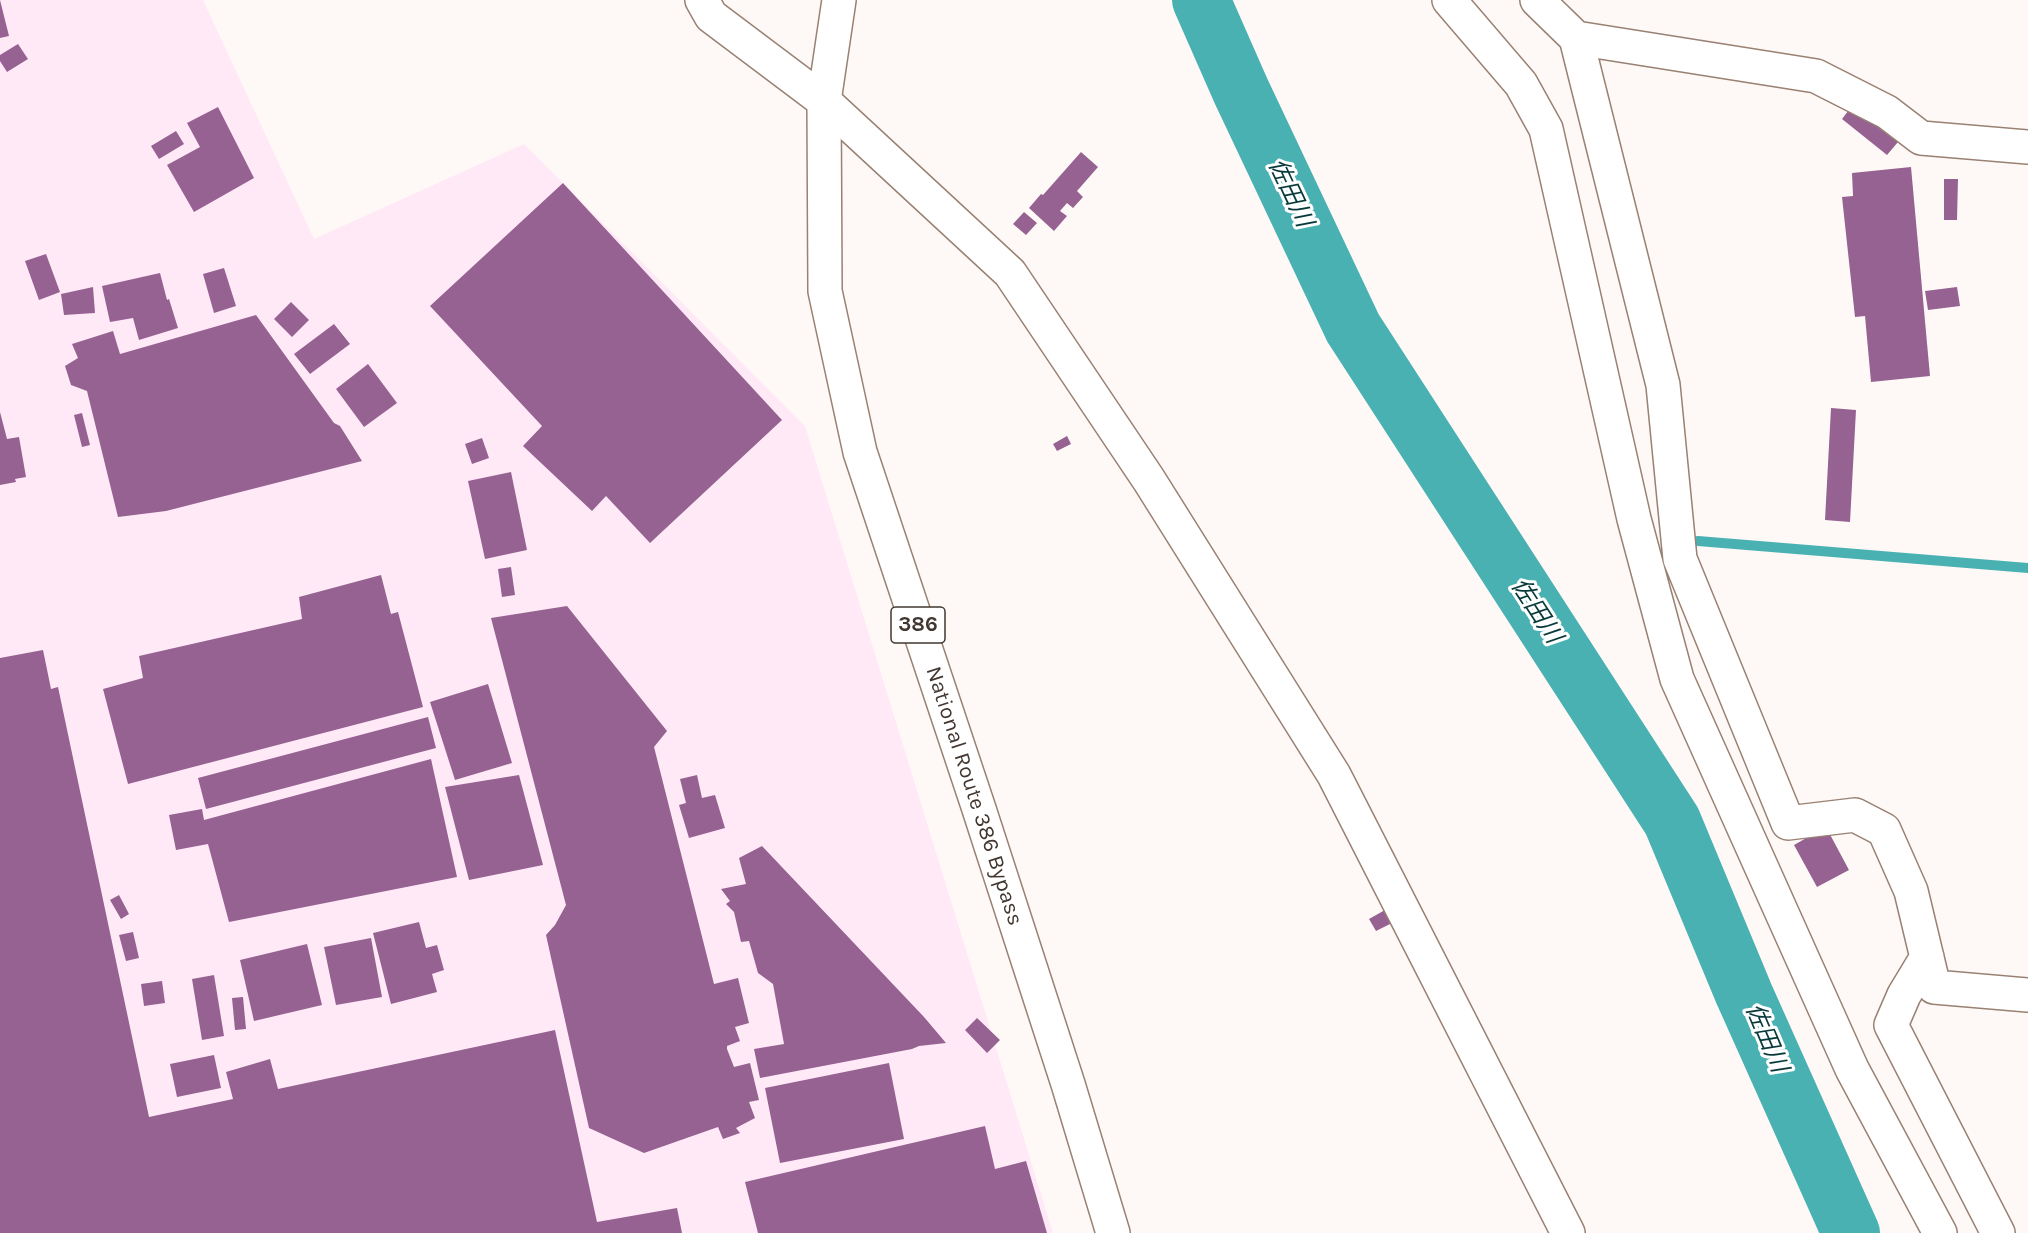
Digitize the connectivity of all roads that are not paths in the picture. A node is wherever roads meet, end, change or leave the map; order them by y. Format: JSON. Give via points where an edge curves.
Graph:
{"nodes":[{"id":1,"x":702,"y":0,"type":"edge"},
{"id":2,"x":839,"y":0,"type":"edge"},
{"id":3,"x":1449,"y":0,"type":"edge"},
{"id":4,"x":1537,"y":0,"type":"edge"},
{"id":5,"x":1576,"y":38,"type":"junction"},
{"id":6,"x":824,"y":101,"type":"junction"},
{"id":7,"x":2028,"y":147,"type":"edge"},
{"id":8,"x":1927,"y":957,"type":"junction"},
{"id":9,"x":2028,"y":995,"type":"edge"},
{"id":10,"x":1113,"y":1233,"type":"edge"},
{"id":11,"x":1568,"y":1233,"type":"edge"},
{"id":12,"x":1940,"y":1233,"type":"edge"},
{"id":13,"x":1998,"y":1233,"type":"edge"}],
"edges":[{"from":1,"to":6,"type":"main road","via":[[711,16]]},
{"from":2,"to":6,"type":"main road","name":"National Route 386 Bypass","number":"386"},
{"from":3,"to":12,"type":"main road","via":[[1521,84],[1546,129],[1634,519],[1677,679],[1851,1069]]},
{"from":4,"to":5,"type":"main road"},
{"from":5,"to":7,"type":"main road","via":[[1816,76],[1887,112],[1921,138]]},
{"from":5,"to":8,"type":"main road","via":[[1663,385],[1680,559],[1788,823],[1855,815],[1884,830],[1911,891]]},
{"from":6,"to":10,"type":"main road","name":"National Route 386 Bypass","number":"386","via":[[825,291],[860,452],[990,842]]},
{"from":6,"to":11,"type":"main road","via":[[1010,273],[1149,480],[1334,775]]},
{"from":8,"to":9,"type":"main road","via":[[1934,987]]},
{"from":8,"to":13,"type":"main road","via":[[1891,1025]]}]}
